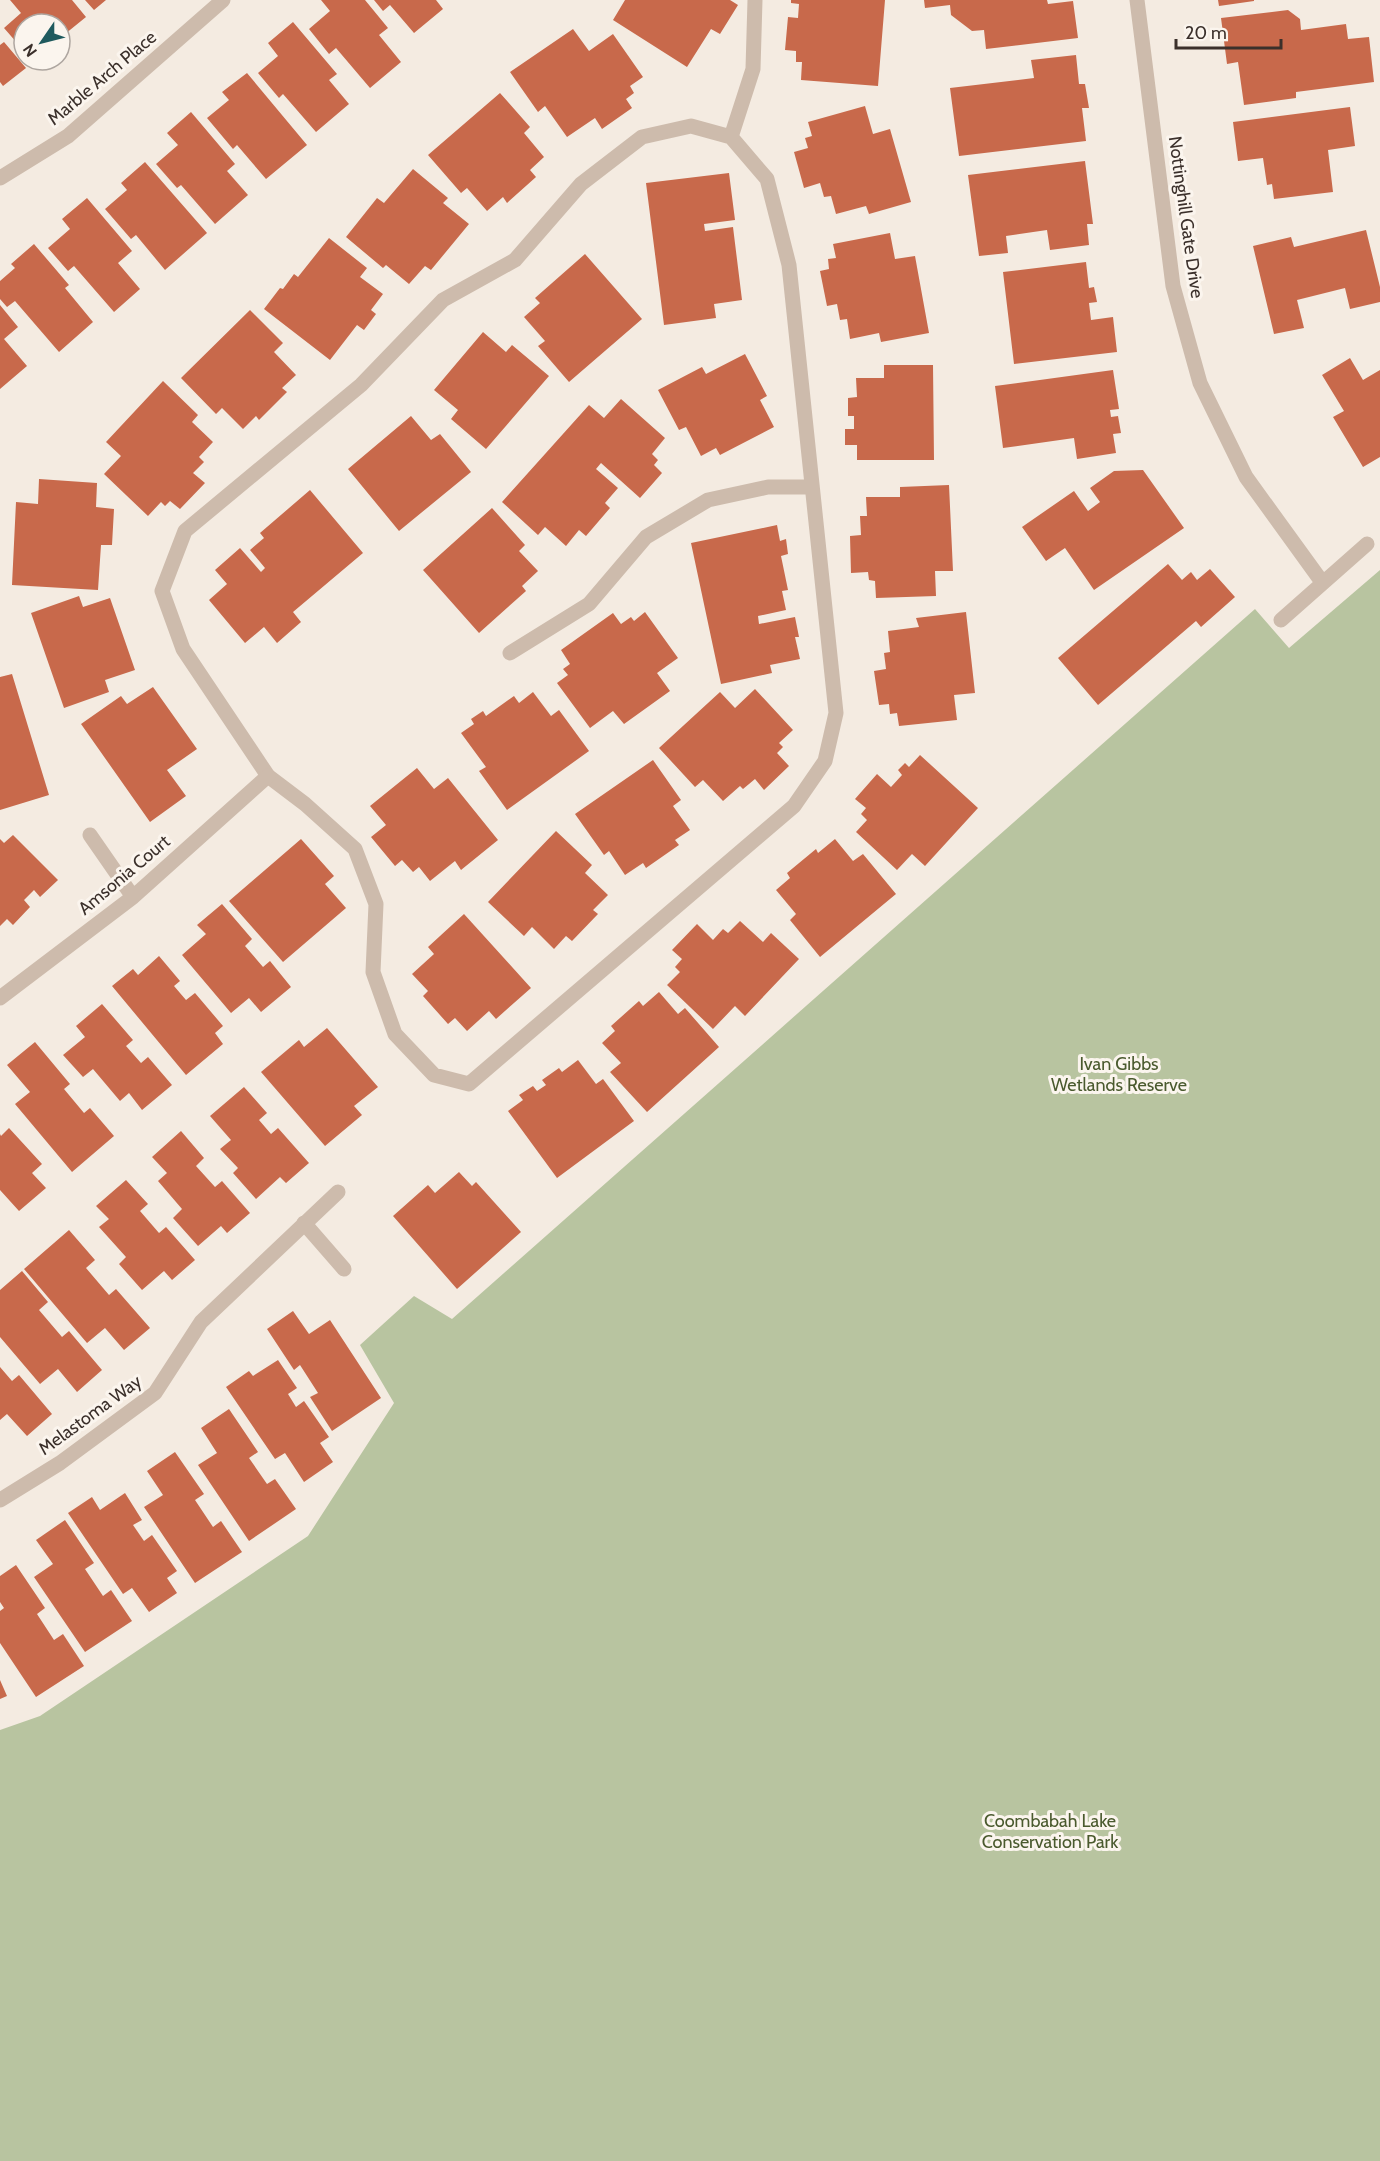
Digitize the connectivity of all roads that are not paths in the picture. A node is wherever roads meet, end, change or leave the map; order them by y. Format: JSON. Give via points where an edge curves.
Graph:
{"nodes":[{"id":1,"x":223,"y":0,"type":"edge"},
{"id":2,"x":755,"y":0,"type":"edge"},
{"id":3,"x":1137,"y":0,"type":"edge"},
{"id":4,"x":731,"y":137,"type":"junction"},
{"id":5,"x":0,"y":178,"type":"edge"},
{"id":6,"x":812,"y":487,"type":"junction"},
{"id":7,"x":1367,"y":544,"type":"dead end"},
{"id":8,"x":1322,"y":582,"type":"junction"},
{"id":9,"x":1281,"y":620,"type":"dead end"},
{"id":10,"x":510,"y":653,"type":"dead end"},
{"id":11,"x":268,"y":776,"type":"junction"},
{"id":12,"x":90,"y":836,"type":"dead end"},
{"id":13,"x":133,"y":897,"type":"junction"},
{"id":14,"x":0,"y":998,"type":"edge"},
{"id":15,"x":338,"y":1192,"type":"dead end"},
{"id":16,"x":304,"y":1223,"type":"junction"},
{"id":17,"x":344,"y":1269,"type":"dead end"},
{"id":18,"x":0,"y":1500,"type":"edge"}],
"edges":[{"from":1,"to":5,"type":"street","name":"Marble Arch Place","via":[[68,136]]},
{"from":2,"to":4,"type":"street","via":[[753,69]]},
{"from":3,"to":8,"type":"street","name":"Nottinghill Gate Drive","via":[[1173,286],[1200,383],[1246,477]]},
{"from":4,"to":6,"type":"street","via":[[767,179],[789,266]]},
{"from":4,"to":11,"type":"street","via":[[691,126],[642,137],[581,184],[515,260],[443,300],[361,385],[184,531],[162,591],[183,649]]},
{"from":6,"to":10,"type":"street","via":[[768,487],[708,500],[646,537],[589,604]]},
{"from":6,"to":11,"type":"street","via":[[836,713],[825,760],[794,806],[470,1084],[434,1075],[395,1034],[373,972],[376,904],[355,849]]},
{"from":7,"to":8,"type":"street"},
{"from":8,"to":9,"type":"street"},
{"from":11,"to":13,"type":"street","name":"Amsonia Court"},
{"from":12,"to":13,"type":"street"},
{"from":13,"to":14,"type":"street","name":"Amsonia Court"},
{"from":15,"to":16,"type":"street","name":"Melastoma Way"},
{"from":16,"to":17,"type":"street"},
{"from":16,"to":18,"type":"street","name":"Melastoma Way","via":[[201,1322],[156,1394],[60,1463]]}]}
